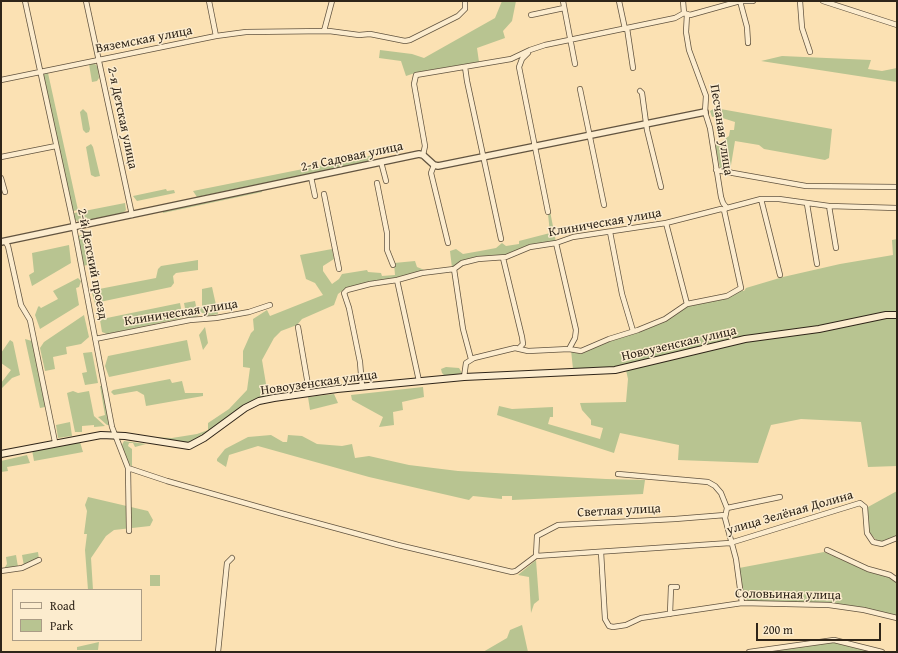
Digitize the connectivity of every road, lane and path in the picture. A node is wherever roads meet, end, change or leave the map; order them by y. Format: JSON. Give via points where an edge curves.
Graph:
{"nodes":[{"id":1,"x":25,"y":1,"type":"edge"},
{"id":2,"x":86,"y":1,"type":"edge"},
{"id":3,"x":209,"y":1,"type":"edge"},
{"id":4,"x":332,"y":1,"type":"edge"},
{"id":5,"x":465,"y":1,"type":"edge"},
{"id":6,"x":563,"y":1,"type":"edge"},
{"id":7,"x":620,"y":1,"type":"edge"},
{"id":8,"x":683,"y":1,"type":"edge"},
{"id":9,"x":740,"y":1,"type":"edge"},
{"id":10,"x":753,"y":1,"type":"edge"},
{"id":11,"x":800,"y":1,"type":"edge"},
{"id":12,"x":823,"y":1,"type":"edge"},
{"id":13,"x":564,"y":8,"type":"junction"},
{"id":14,"x":685,"y":14,"type":"junction"},
{"id":15,"x":531,"y":15,"type":"dead end"},
{"id":16,"x":897,"y":25,"type":"edge"},
{"id":17,"x":626,"y":28,"type":"junction"},
{"id":18,"x":324,"y":31,"type":"junction"},
{"id":19,"x":216,"y":36,"type":"junction"},
{"id":20,"x":570,"y":39,"type":"junction"},
{"id":21,"x":748,"y":43,"type":"dead end"},
{"id":22,"x":530,"y":50,"type":"junction"},
{"id":23,"x":810,"y":52,"type":"dead end"},
{"id":24,"x":99,"y":60,"type":"junction"},
{"id":25,"x":575,"y":64,"type":"dead end"},
{"id":26,"x":465,"y":67,"type":"junction"},
{"id":27,"x":633,"y":68,"type":"dead end"},
{"id":28,"x":40,"y":72,"type":"junction"},
{"id":29,"x":1,"y":80,"type":"edge"},
{"id":30,"x":580,"y":89,"type":"dead end"},
{"id":31,"x":640,"y":91,"type":"dead end"},
{"id":32,"x":705,"y":112,"type":"junction"},
{"id":33,"x":647,"y":124,"type":"junction"},
{"id":34,"x":590,"y":136,"type":"junction"},
{"id":35,"x":56,"y":146,"type":"junction"},
{"id":36,"x":536,"y":147,"type":"junction"},
{"id":37,"x":423,"y":155,"type":"junction"},
{"id":38,"x":1,"y":157,"type":"edge"},
{"id":39,"x":483,"y":157,"type":"junction"},
{"id":40,"x":381,"y":162,"type":"junction"},
{"id":41,"x":434,"y":165,"type":"junction"},
{"id":42,"x":716,"y":170,"type":"junction"},
{"id":43,"x":311,"y":177,"type":"junction"},
{"id":44,"x":1,"y":178,"type":"edge"},
{"id":45,"x":386,"y":181,"type":"dead end"},
{"id":46,"x":377,"y":183,"type":"dead end"},
{"id":47,"x":661,"y":186,"type":"dead end"},
{"id":48,"x":897,"y":187,"type":"edge"},
{"id":49,"x":5,"y":192,"type":"dead end"},
{"id":50,"x":324,"y":194,"type":"dead end"},
{"id":51,"x":315,"y":196,"type":"dead end"},
{"id":52,"x":761,"y":200,"type":"junction"},
{"id":53,"x":807,"y":204,"type":"junction"},
{"id":54,"x":604,"y":205,"type":"dead end"},
{"id":55,"x":829,"y":206,"type":"junction"},
{"id":56,"x":897,"y":208,"type":"edge"},
{"id":57,"x":724,"y":209,"type":"junction"},
{"id":58,"x":548,"y":212,"type":"dead end"},
{"id":59,"x":132,"y":216,"type":"junction"},
{"id":60,"x":666,"y":223,"type":"junction"},
{"id":61,"x":74,"y":227,"type":"junction"},
{"id":62,"x":610,"y":232,"type":"junction"},
{"id":63,"x":501,"y":239,"type":"dead end"},
{"id":64,"x":3,"y":242,"type":"edge"},
{"id":65,"x":448,"y":243,"type":"dead end"},
{"id":66,"x":556,"y":243,"type":"junction"},
{"id":67,"x":836,"y":248,"type":"dead end"},
{"id":68,"x":503,"y":258,"type":"junction"},
{"id":69,"x":817,"y":264,"type":"dead end"},
{"id":70,"x":393,"y":265,"type":"dead end"},
{"id":71,"x":340,"y":269,"type":"dead end"},
{"id":72,"x":454,"y":269,"type":"junction"},
{"id":73,"x":780,"y":275,"type":"dead end"},
{"id":74,"x":397,"y":280,"type":"junction"},
{"id":75,"x":741,"y":288,"type":"joint"},
{"id":76,"x":687,"y":304,"type":"junction"},
{"id":77,"x":270,"y":305,"type":"dead end"},
{"id":78,"x":897,"y":314,"type":"edge"},
{"id":79,"x":298,"y":327,"type":"dead end"},
{"id":80,"x":633,"y":332,"type":"junction"},
{"id":81,"x":95,"y":339,"type":"junction"},
{"id":82,"x":519,"y":348,"type":"junction"},
{"id":83,"x":569,"y":349,"type":"junction"},
{"id":84,"x":471,"y":359,"type":"junction"},
{"id":85,"x":464,"y":377,"type":"junction"},
{"id":86,"x":419,"y":381,"type":"junction"},
{"id":87,"x":362,"y":387,"type":"junction"},
{"id":88,"x":307,"y":393,"type":"junction"},
{"id":89,"x":115,"y":435,"type":"junction"},
{"id":90,"x":55,"y":442,"type":"junction"},
{"id":91,"x":1,"y":454,"type":"edge"},
{"id":92,"x":128,"y":468,"type":"junction"},
{"id":93,"x":618,"y":474,"type":"dead end"},
{"id":94,"x":780,"y":497,"type":"dead end"},
{"id":95,"x":727,"y":508,"type":"junction"},
{"id":96,"x":725,"y":515,"type":"junction"},
{"id":97,"x":129,"y":531,"type":"dead end"},
{"id":98,"x":897,"y":538,"type":"edge"},
{"id":99,"x":730,"y":543,"type":"junction"},
{"id":100,"x":826,"y":550,"type":"dead end"},
{"id":101,"x":601,"y":552,"type":"junction"},
{"id":102,"x":536,"y":556,"type":"junction"},
{"id":103,"x":232,"y":558,"type":"dead end"},
{"id":104,"x":39,"y":560,"type":"dead end"},
{"id":105,"x":1,"y":572,"type":"edge"},
{"id":106,"x":897,"y":580,"type":"edge"},
{"id":107,"x":677,"y":587,"type":"dead end"},
{"id":108,"x":742,"y":603,"type":"junction"},
{"id":109,"x":670,"y":614,"type":"junction"},
{"id":110,"x":897,"y":618,"type":"edge"},
{"id":111,"x":218,"y":652,"type":"edge"},
{"id":112,"x":749,"y":652,"type":"edge"},
{"id":113,"x":882,"y":652,"type":"edge"}],
"edges":[{"from":1,"to":28,"type":"street","name":"2-й Детский проезд"},
{"from":2,"to":24,"type":"street","name":"2-я Детская улица"},
{"from":3,"to":19,"type":"street"},
{"from":4,"to":18,"type":"street"},
{"from":5,"to":18,"type":"street","name":"Вяземская улица","via":[[465,9],[458,16],[410,40]]},
{"from":6,"to":13,"type":"street"},
{"from":7,"to":17,"type":"street"},
{"from":8,"to":14,"type":"street","name":"Песчаная улица"},
{"from":9,"to":10,"type":"street"},
{"from":9,"to":14,"type":"street"},
{"from":9,"to":21,"type":"street","via":[[747,27]]},
{"from":11,"to":23,"type":"street","via":[[802,28]]},
{"from":12,"to":16,"type":"street"},
{"from":13,"to":15,"type":"street"},
{"from":13,"to":20,"type":"street"},
{"from":14,"to":17,"type":"street"},
{"from":14,"to":32,"type":"street","name":"Песчаная улица","via":[[689,50],[706,96]]},
{"from":17,"to":20,"type":"street"},
{"from":17,"to":27,"type":"street"},
{"from":18,"to":19,"type":"street","name":"Вяземская улица","via":[[246,32]]},
{"from":19,"to":24,"type":"street","name":"Вяземская улица"},
{"from":20,"to":22,"type":"street"},
{"from":20,"to":25,"type":"street"},
{"from":22,"to":26,"type":"street","via":[[511,59]]},
{"from":22,"to":36,"type":"street","via":[[519,66]]},
{"from":24,"to":28,"type":"street","name":"Вяземская улица"},
{"from":24,"to":59,"type":"street","name":"2-я Детская улица"},
{"from":26,"to":37,"type":"street","via":[[416,75],[414,84],[426,146]]},
{"from":26,"to":39,"type":"street"},
{"from":28,"to":29,"type":"street","name":"Вяземская улица"},
{"from":28,"to":35,"type":"street","name":"2-й Детский проезд"},
{"from":30,"to":34,"type":"street"},
{"from":31,"to":33,"type":"street"},
{"from":32,"to":33,"type":"street"},
{"from":32,"to":42,"type":"street","name":"Песчаная улица"},
{"from":33,"to":34,"type":"street"},
{"from":33,"to":47,"type":"street"},
{"from":34,"to":36,"type":"street"},
{"from":34,"to":54,"type":"street"},
{"from":35,"to":38,"type":"street"},
{"from":35,"to":61,"type":"street","name":"2-й Детский проезд"},
{"from":36,"to":39,"type":"street"},
{"from":36,"to":58,"type":"street"},
{"from":37,"to":40,"type":"street","name":"2-я Садовая улица"},
{"from":37,"to":41,"type":"street","name":"2-я Садовая улица"},
{"from":39,"to":41,"type":"street"},
{"from":39,"to":63,"type":"street"},
{"from":40,"to":43,"type":"street","name":"2-я Садовая улица"},
{"from":40,"to":45,"type":"street"},
{"from":41,"to":65,"type":"street","via":[[431,173]]},
{"from":42,"to":48,"type":"street","via":[[806,186]]},
{"from":42,"to":57,"type":"street","name":"Песчаная улица"},
{"from":43,"to":51,"type":"street"},
{"from":43,"to":59,"type":"street","name":"2-я Садовая улица"},
{"from":44,"to":49,"type":"street"},
{"from":46,"to":70,"type":"street","via":[[387,233],[387,250]]},
{"from":50,"to":71,"type":"street"},
{"from":52,"to":53,"type":"street","name":"Клиническая улица","via":[[780,199]]},
{"from":52,"to":57,"type":"street","name":"Клиническая улица"},
{"from":52,"to":73,"type":"street"},
{"from":53,"to":55,"type":"street","name":"Клиническая улица"},
{"from":53,"to":69,"type":"street"},
{"from":55,"to":56,"type":"street","name":"Клиническая улица"},
{"from":55,"to":67,"type":"street"},
{"from":57,"to":60,"type":"street","name":"Клиническая улица"},
{"from":57,"to":75,"type":"street","name":"Песчаная улица"},
{"from":59,"to":61,"type":"street","name":"2-я Садовая улица"},
{"from":60,"to":62,"type":"street","name":"Клиническая улица"},
{"from":60,"to":76,"type":"street"},
{"from":61,"to":64,"type":"street","name":"2-я Садовая улица"},
{"from":61,"to":81,"type":"street","name":"2-й Детский проезд"},
{"from":62,"to":66,"type":"street","name":"Клиническая улица","via":[[573,237]]},
{"from":62,"to":80,"type":"street","via":[[622,294]]},
{"from":64,"to":90,"type":"street","via":[[8,246],[21,305],[30,320]]},
{"from":66,"to":68,"type":"street","name":"Клиническая улица","via":[[530,247]]},
{"from":66,"to":83,"type":"street","via":[[576,330]]},
{"from":68,"to":72,"type":"street","name":"Клиническая улица","via":[[478,259],[462,263]]},
{"from":68,"to":82,"type":"street","via":[[522,337],[523,344]]},
{"from":72,"to":74,"type":"street","name":"Клиническая улица","via":[[422,273]]},
{"from":72,"to":84,"type":"street","via":[[463,329]]},
{"from":74,"to":86,"type":"street"},
{"from":74,"to":87,"type":"street","name":"Клиническая улица","via":[[370,284],[344,293],[360,362]]},
{"from":75,"to":76,"type":"street","name":"Новоузенская улица","via":[[727,296]]},
{"from":76,"to":80,"type":"street","name":"Новоузенская улица","via":[[665,319]]},
{"from":77,"to":81,"type":"street","name":"Клиническая улица","via":[[249,312],[190,320]]},
{"from":78,"to":85,"type":"main road","name":"Новоузенская улица","via":[[819,329],[745,339],[615,370]]},
{"from":79,"to":88,"type":"street","via":[[308,385]]},
{"from":80,"to":83,"type":"street","name":"Новоузенская улица","via":[[608,339],[581,351]]},
{"from":81,"to":89,"type":"street","name":"2-й Детский проезд"},
{"from":82,"to":83,"type":"street","name":"Новоузенская улица","via":[[528,351]]},
{"from":82,"to":84,"type":"street","name":"Новоузенская улица"},
{"from":84,"to":85,"type":"street","via":[[466,363]]},
{"from":85,"to":86,"type":"main road","name":"Новоузенская улица"},
{"from":86,"to":87,"type":"main road","name":"Новоузенская улица"},
{"from":87,"to":88,"type":"main road","name":"Новоузенская улица"},
{"from":88,"to":89,"type":"main road","name":"Новоузенская улица","via":[[252,404],[189,446]]},
{"from":89,"to":90,"type":"main road","name":"Новоузенская улица"},
{"from":89,"to":92,"type":"street","name":"2-й Детский проезд"},
{"from":90,"to":91,"type":"main road","name":"Новоузенская улица"},
{"from":92,"to":97,"type":"street","name":"2-й Детский проезд"},
{"from":92,"to":102,"type":"street","via":[[398,545],[512,572]]},
{"from":93,"to":95,"type":"street","via":[[708,482],[721,493]]},
{"from":94,"to":95,"type":"street"},
{"from":95,"to":96,"type":"street"},
{"from":96,"to":99,"type":"street"},
{"from":96,"to":102,"type":"street","name":"Светлая улица","via":[[558,526],[537,536]]},
{"from":98,"to":99,"type":"street","name":"улица Зелёная Долина","via":[[882,544],[873,542],[867,533],[865,507],[860,503]]},
{"from":99,"to":101,"type":"street","name":"улица Зелёная Долина"},
{"from":99,"to":108,"type":"street","via":[[736,559]]},
{"from":100,"to":106,"type":"street"},
{"from":101,"to":102,"type":"street","name":"улица Зелёная Долина"},
{"from":101,"to":109,"type":"street","name":"Соловьиная улица","via":[[605,619],[609,626],[626,626],[641,618]]},
{"from":103,"to":111,"type":"street","via":[[227,563]]},
{"from":104,"to":105,"type":"street","via":[[22,568]]},
{"from":107,"to":109,"type":"street","via":[[671,587]]},
{"from":108,"to":109,"type":"street","name":"Соловьиная улица"},
{"from":108,"to":110,"type":"street","name":"Соловьиная улица","via":[[829,605]]},
{"from":112,"to":113,"type":"street","via":[[834,640]]}]}
